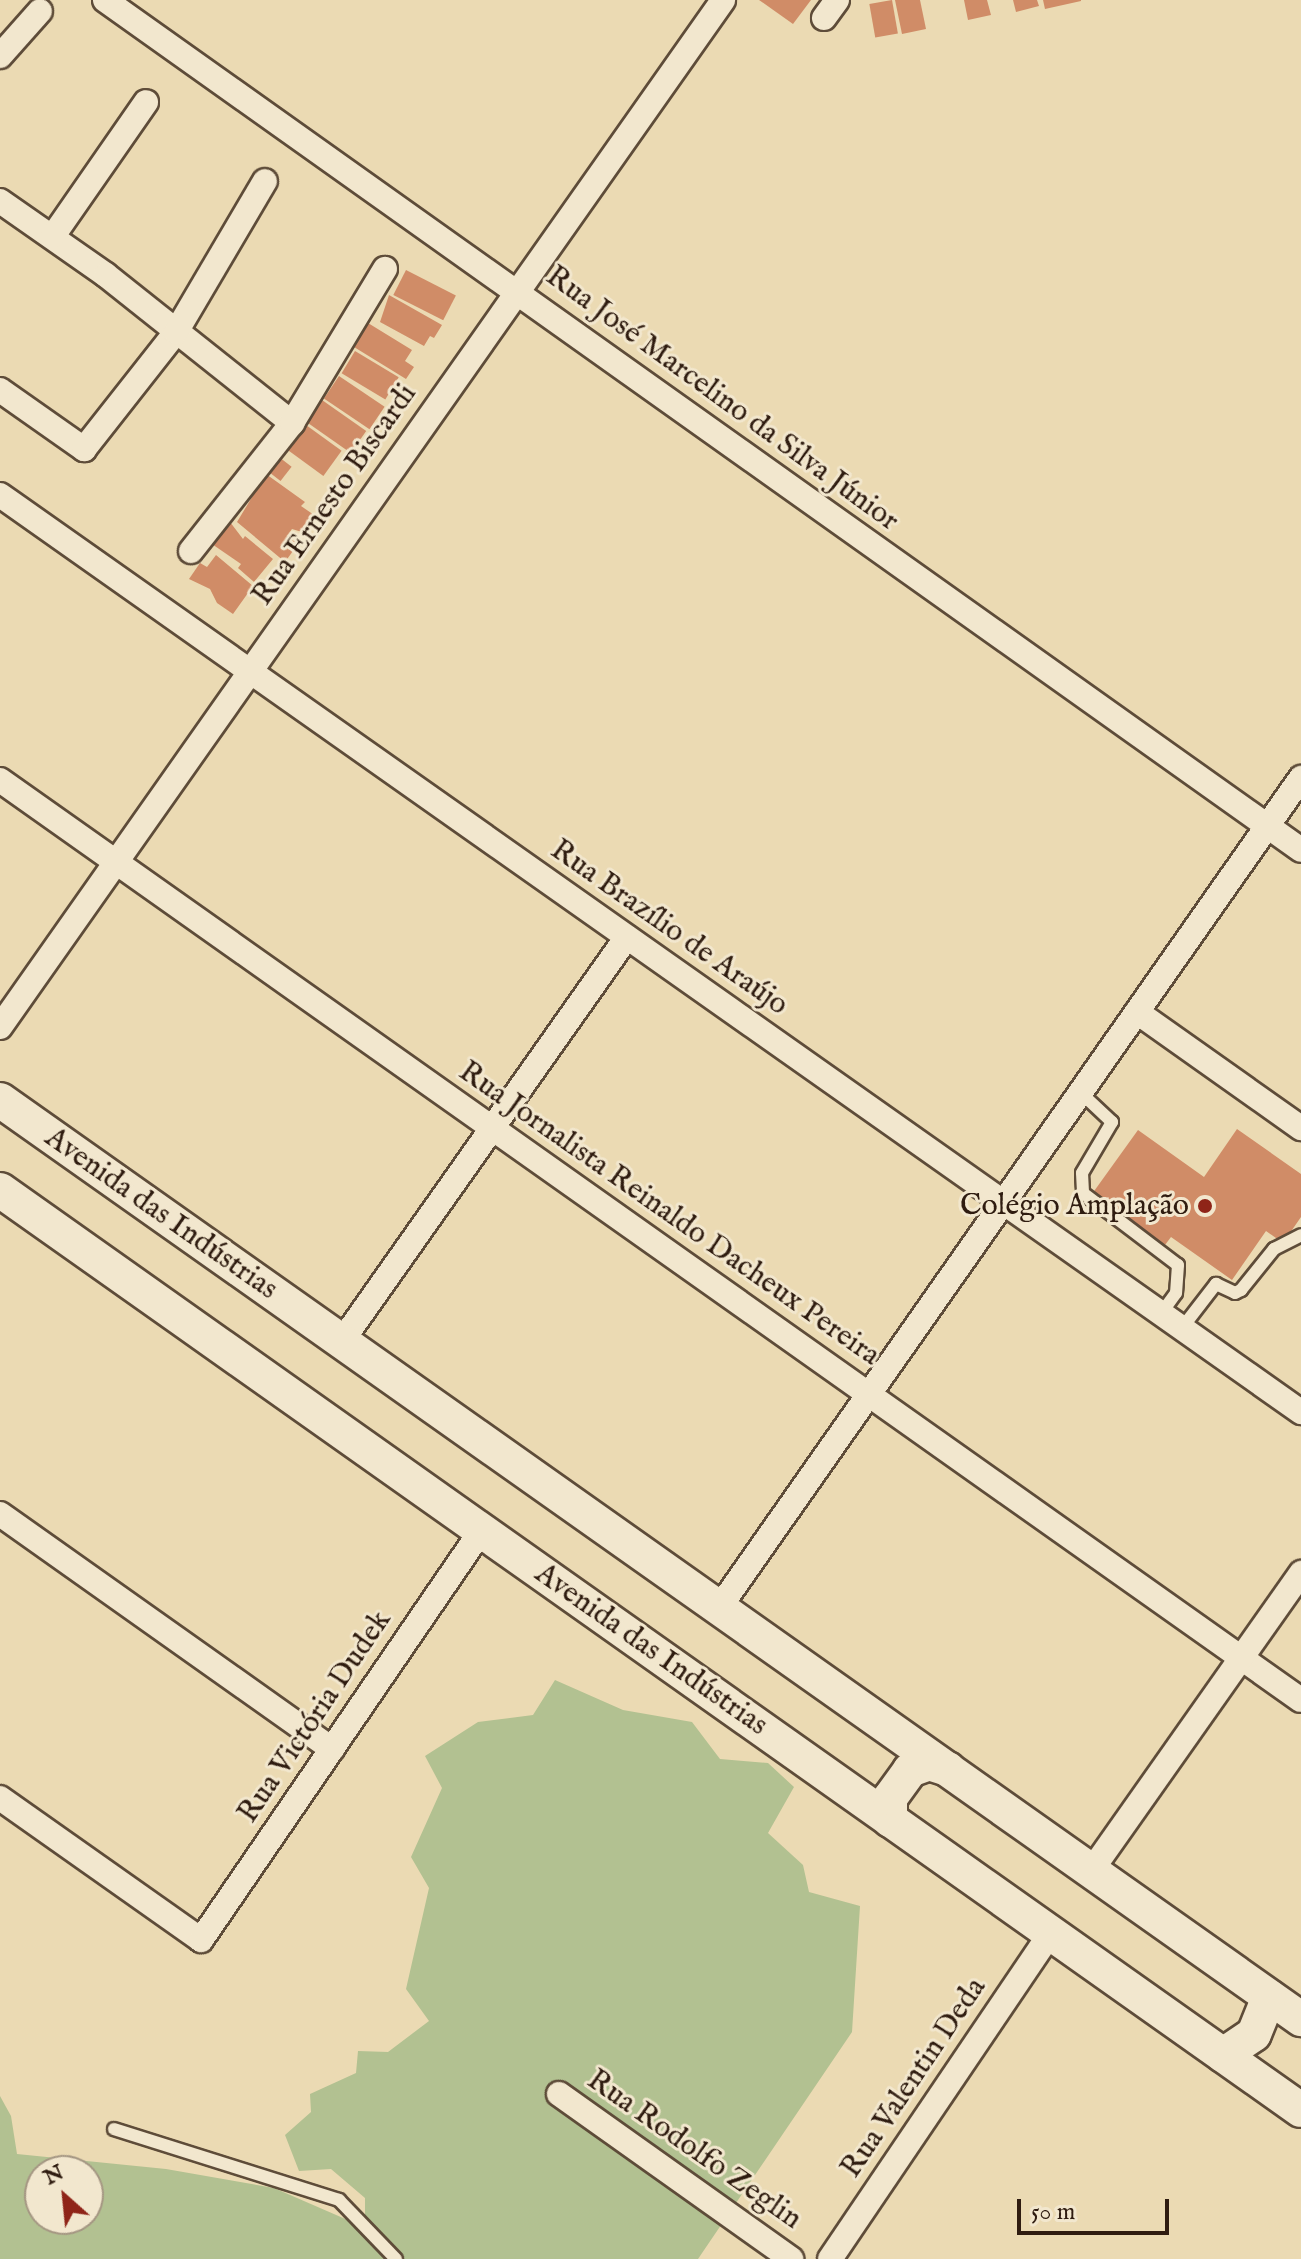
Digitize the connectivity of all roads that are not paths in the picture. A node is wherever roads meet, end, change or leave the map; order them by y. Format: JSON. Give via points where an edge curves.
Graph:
{"nodes":[{"id":1,"x":105,"y":0,"type":"edge"},
{"id":2,"x":723,"y":0,"type":"edge"},
{"id":3,"x":40,"y":11,"type":"dead end"},
{"id":4,"x":0,"y":56,"type":"edge"},
{"id":5,"x":146,"y":102,"type":"dead end"},
{"id":6,"x":265,"y":181,"type":"dead end"},
{"id":7,"x":0,"y":201,"type":"edge"},
{"id":8,"x":53,"y":236,"type":"junction"},
{"id":9,"x":385,"y":269,"type":"dead end"},
{"id":10,"x":517,"y":292,"type":"junction"},
{"id":11,"x":176,"y":332,"type":"junction"},
{"id":12,"x":0,"y":390,"type":"edge"},
{"id":13,"x":292,"y":423,"type":"junction"},
{"id":14,"x":0,"y":495,"type":"edge"},
{"id":15,"x":191,"y":551,"type":"dead end"},
{"id":16,"x":250,"y":671,"type":"junction"},
{"id":17,"x":1301,"y":778,"type":"edge"},
{"id":18,"x":0,"y":780,"type":"edge"},
{"id":19,"x":1267,"y":827,"type":"junction"},
{"id":20,"x":1301,"y":850,"type":"edge"},
{"id":21,"x":116,"y":862,"type":"junction"},
{"id":22,"x":627,"y":937,"type":"junction"},
{"id":23,"x":1137,"y":1012,"type":"junction"},
{"id":24,"x":0,"y":1027,"type":"edge"},
{"id":25,"x":1080,"y":1092,"type":"junction"},
{"id":26,"x":0,"y":1100,"type":"edge"},
{"id":27,"x":1301,"y":1128,"type":"edge"},
{"id":28,"x":492,"y":1129,"type":"junction"},
{"id":29,"x":0,"y":1190,"type":"edge"},
{"id":30,"x":1003,"y":1202,"type":"junction"},
{"id":31,"x":1301,"y":1235,"type":"edge"},
{"id":32,"x":1161,"y":1314,"type":"junction"},
{"id":33,"x":1182,"y":1328,"type":"junction"},
{"id":34,"x":342,"y":1341,"type":"junction"},
{"id":35,"x":868,"y":1394,"type":"junction"},
{"id":36,"x":1301,"y":1412,"type":"edge"},
{"id":37,"x":0,"y":1514,"type":"edge"},
{"id":38,"x":482,"y":1530,"type":"junction"},
{"id":39,"x":1301,"y":1573,"type":"edge"},
{"id":40,"x":719,"y":1608,"type":"junction"},
{"id":41,"x":1241,"y":1658,"type":"junction"},
{"id":42,"x":1301,"y":1700,"type":"edge"},
{"id":43,"x":332,"y":1749,"type":"junction"},
{"id":44,"x":948,"y":1769,"type":"junction"},
{"id":45,"x":0,"y":1798,"type":"edge"},
{"id":46,"x":890,"y":1820,"type":"junction"},
{"id":47,"x":1091,"y":1871,"type":"junction"},
{"id":48,"x":1051,"y":1933,"type":"junction"},
{"id":49,"x":1269,"y":1997,"type":"junction"},
{"id":50,"x":1301,"y":2019,"type":"edge"},
{"id":51,"x":1223,"y":2055,"type":"junction"},
{"id":52,"x":559,"y":2094,"type":"dead end"},
{"id":53,"x":1301,"y":2110,"type":"edge"},
{"id":54,"x":114,"y":2129,"type":"dead end"},
{"id":55,"x":396,"y":2259,"type":"edge"},
{"id":56,"x":791,"y":2259,"type":"edge"},
{"id":57,"x":830,"y":2259,"type":"edge"}],
"edges":[{"from":1,"to":10,"type":"street","name":"Rua José Marcelino da Silva Júnior"},
{"from":2,"to":10,"type":"street","name":"Rua Ernesto Biscardi"},
{"from":3,"to":4,"type":"street"},
{"from":5,"to":8,"type":"street"},
{"from":6,"to":11,"type":"street"},
{"from":7,"to":8,"type":"street"},
{"from":8,"to":11,"type":"street"},
{"from":9,"to":13,"type":"street"},
{"from":10,"to":16,"type":"street","name":"Rua Ernesto Biscardi"},
{"from":10,"to":19,"type":"street","name":"Rua José Marcelino da Silva Júnior"},
{"from":11,"to":12,"type":"street","via":[[84,449]]},
{"from":11,"to":13,"type":"street"},
{"from":13,"to":15,"type":"street"},
{"from":14,"to":16,"type":"street","name":"Rua Brazílio de Araújo"},
{"from":16,"to":21,"type":"street","name":"Rua Ernesto Biscardi"},
{"from":16,"to":22,"type":"street","name":"Rua Brazílio de Araújo"},
{"from":17,"to":19,"type":"street"},
{"from":18,"to":21,"type":"street","name":"Rua Jornalista Reinaldo Dacheux Pereira"},
{"from":19,"to":20,"type":"street","name":"Rua José Marcelino da Silva Júnior"},
{"from":19,"to":23,"type":"street"},
{"from":21,"to":24,"type":"street","name":"Rua Ernesto Biscardi"},
{"from":21,"to":28,"type":"street","name":"Rua Jornalista Reinaldo Dacheux Pereira"},
{"from":22,"to":28,"type":"street"},
{"from":22,"to":30,"type":"street","name":"Rua Brazílio de Araújo"},
{"from":23,"to":25,"type":"street"},
{"from":23,"to":27,"type":"street"},
{"from":25,"to":30,"type":"street"},
{"from":25,"to":32,"type":"lane","via":[[1112,1122],[1082,1173],[1083,1193],[1178,1265],[1176,1293]]},
{"from":26,"to":34,"type":"main road","name":"Avenida das Indústrias"},
{"from":28,"to":34,"type":"street"},
{"from":28,"to":35,"type":"street","name":"Rua Jornalista Reinaldo Dacheux Pereira"},
{"from":29,"to":38,"type":"main road","name":"Avenida das Indústrias"},
{"from":30,"to":32,"type":"street","name":"Rua Brazílio de Araújo"},
{"from":30,"to":35,"type":"street"},
{"from":31,"to":33,"type":"lane","via":[[1274,1249],[1241,1290],[1235,1293],[1216,1284]]},
{"from":32,"to":33,"type":"street","name":"Rua Brazílio de Araújo"},
{"from":33,"to":36,"type":"street","name":"Rua Brazílio de Araújo"},
{"from":34,"to":40,"type":"main road","name":"Avenida das Indústrias"},
{"from":35,"to":40,"type":"street"},
{"from":35,"to":41,"type":"street","name":"Rua Jornalista Reinaldo Dacheux Pereira"},
{"from":37,"to":43,"type":"street"},
{"from":38,"to":43,"type":"street","name":"Rua Victória Dudek"},
{"from":38,"to":46,"type":"main road","name":"Avenida das Indústrias"},
{"from":39,"to":41,"type":"street"},
{"from":40,"to":44,"type":"main road","name":"Avenida das Indústrias"},
{"from":41,"to":42,"type":"street","name":"Rua Jornalista Reinaldo Dacheux Pereira"},
{"from":41,"to":47,"type":"street"},
{"from":43,"to":45,"type":"street","name":"Rua Victória Dudek","via":[[201,1940]]},
{"from":44,"to":46,"type":"main road","via":[[929,1763],[910,1770],[890,1798]]},
{"from":44,"to":47,"type":"main road","name":"Avenida das Indústrias"},
{"from":46,"to":48,"type":"main road","name":"Avenida das Indústrias"},
{"from":47,"to":49,"type":"main road","name":"Avenida das Indústrias"},
{"from":48,"to":51,"type":"main road","name":"Avenida das Indústrias"},
{"from":48,"to":57,"type":"street","name":"Rua Valentin Deda"},
{"from":49,"to":50,"type":"main road","name":"Avenida das Indústrias"},
{"from":49,"to":51,"type":"main road","via":[[1254,2034]]},
{"from":51,"to":53,"type":"main road","name":"Avenida das Indústrias"},
{"from":52,"to":56,"type":"street","name":"Rua Rodolfo Zeglin"},
{"from":54,"to":55,"type":"lane","via":[[339,2200]]}]}
